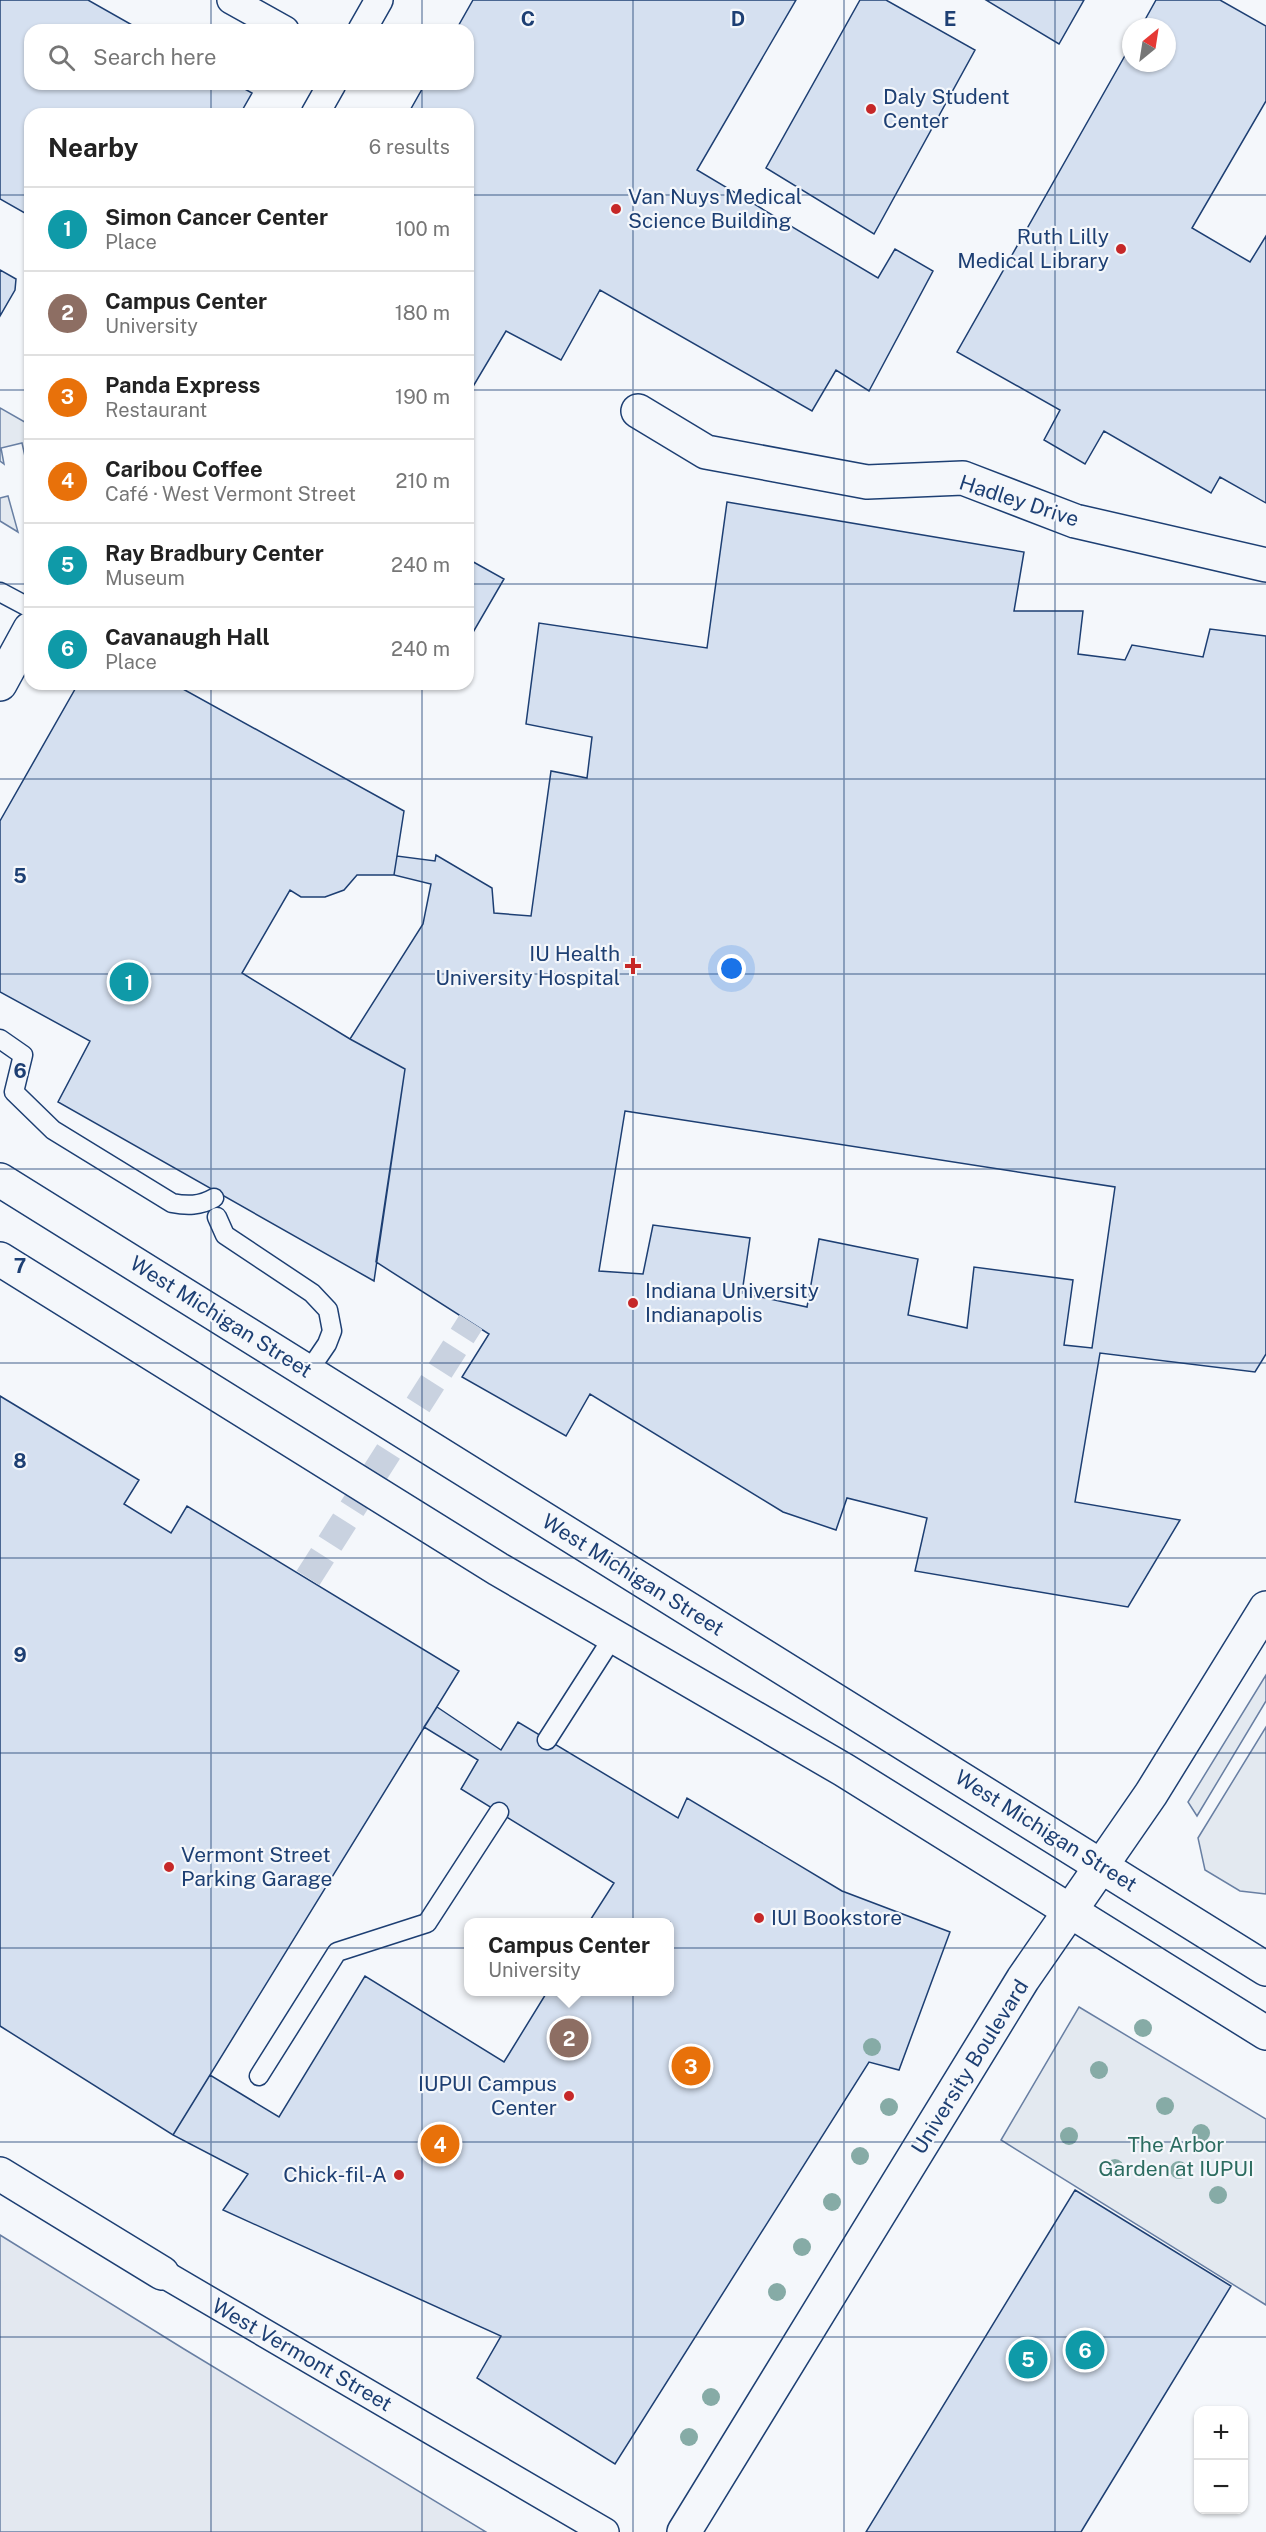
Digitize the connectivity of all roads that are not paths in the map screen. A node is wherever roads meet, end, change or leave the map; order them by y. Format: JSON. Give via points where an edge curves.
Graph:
{"nodes":[{"id":1,"x":231,"y":0,"type":"edge"},
{"id":2,"x":379,"y":0,"type":"edge"},
{"id":3,"x":274,"y":24,"type":"edge"},
{"id":4,"x":365,"y":24,"type":"edge"},
{"id":5,"x":329,"y":90,"type":"edge"},
{"id":6,"x":318,"y":108,"type":"edge"},
{"id":7,"x":638,"y":411,"type":"dead end"},
{"id":8,"x":1266,"y":565,"type":"edge"},
{"id":9,"x":0,"y":592,"type":"edge"},
{"id":10,"x":24,"y":605,"type":"edge"},
{"id":11,"x":24,"y":641,"type":"edge"},
{"id":12,"x":0,"y":684,"type":"edge"},
{"id":13,"x":0,"y":1039,"type":"edge"},
{"id":14,"x":0,"y":1180,"type":"edge"},
{"id":15,"x":214,"y":1198,"type":"dead end"},
{"id":16,"x":217,"y":1217,"type":"dead end"},
{"id":17,"x":0,"y":1259,"type":"edge"},
{"id":18,"x":308,"y":1372,"type":"junction"},
{"id":19,"x":1266,"y":1608,"type":"edge"},
{"id":20,"x":613,"y":1637,"type":"junction"},
{"id":21,"x":547,"y":1740,"type":"dead end"},
{"id":22,"x":499,"y":1812,"type":"dead end"},
{"id":23,"x":1102,"y":1866,"type":"junction"},
{"id":24,"x":1070,"y":1912,"type":"junction"},
{"id":25,"x":1266,"y":1969,"type":"edge"},
{"id":26,"x":1266,"y":2033,"type":"edge"},
{"id":27,"x":259,"y":2076,"type":"dead end"},
{"id":28,"x":0,"y":2174,"type":"edge"},
{"id":29,"x":162,"y":2273,"type":"joint"},
{"id":30,"x":605,"y":2532,"type":"edge"},
{"id":31,"x":684,"y":2532,"type":"edge"}],
"edges":[{"from":1,"to":3,"type":"street"},
{"from":2,"to":4,"type":"street"},
{"from":5,"to":6,"type":"street"},
{"from":7,"to":8,"type":"main road","name":"Hadley Drive","via":[[706,452],[867,483],[963,478],[1075,521]]},
{"from":9,"to":10,"type":"lane"},
{"from":11,"to":12,"type":"main road"},
{"from":13,"to":15,"type":"lane","via":[[23,1055],[14,1092],[53,1130],[172,1203],[188,1206]]},
{"from":14,"to":18,"type":"main road","name":"West Michigan Street"},
{"from":16,"to":18,"type":"lane","via":[[225,1235],[312,1293],[328,1310],[332,1331]]},
{"from":17,"to":20,"type":"main road","via":[[487,1563]]},
{"from":18,"to":23,"type":"main road","name":"West Michigan Street"},
{"from":19,"to":23,"type":"main road","name":"University Boulevard"},
{"from":20,"to":21,"type":"lane"},
{"from":20,"to":24,"type":"main road","via":[[844,1770]]},
{"from":22,"to":27,"type":"lane","via":[[427,1923],[337,1952]]},
{"from":23,"to":24,"type":"main road","name":"University Boulevard"},
{"from":23,"to":25,"type":"main road","name":"West Michigan Street"},
{"from":24,"to":26,"type":"main road"},
{"from":24,"to":31,"type":"main road","name":"University Boulevard","via":[[1023,1979]]},
{"from":28,"to":29,"type":"main road","name":"West Vermont Street"},
{"from":29,"to":30,"type":"street","name":"West Vermont Street"}]}
